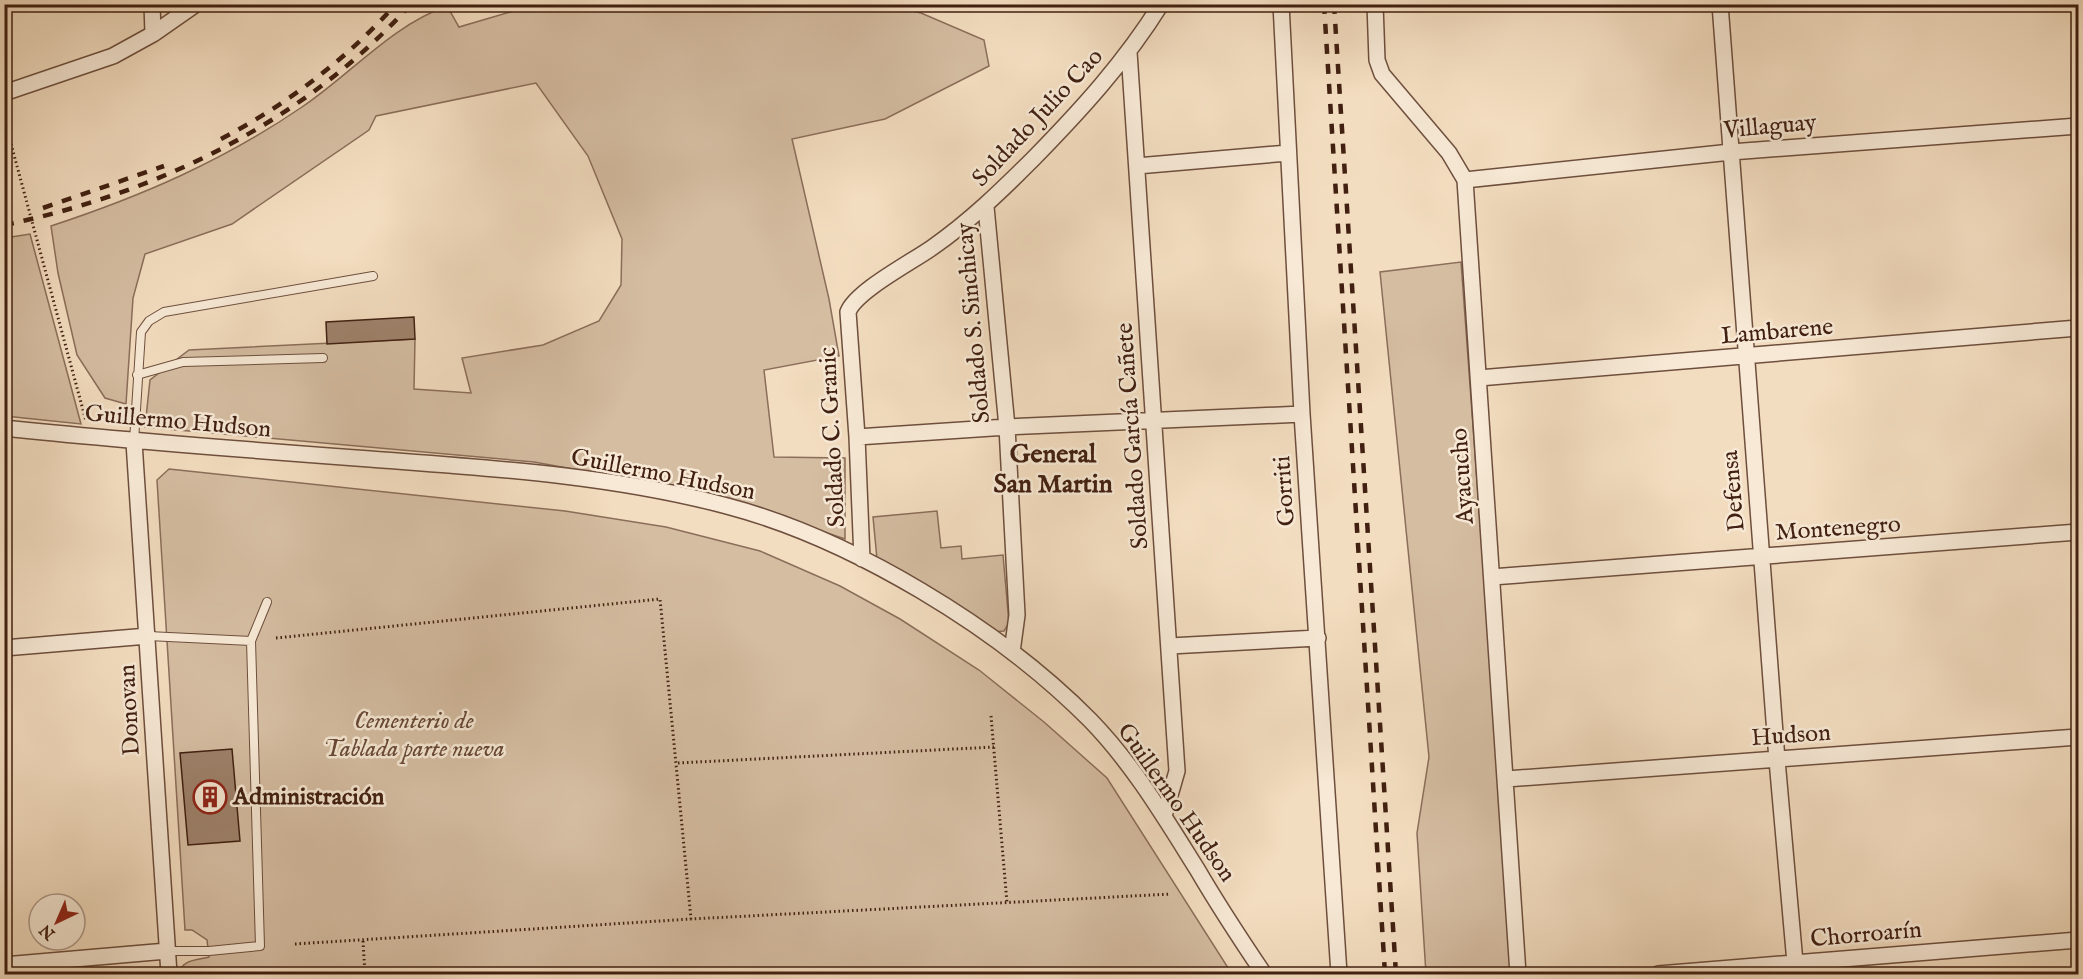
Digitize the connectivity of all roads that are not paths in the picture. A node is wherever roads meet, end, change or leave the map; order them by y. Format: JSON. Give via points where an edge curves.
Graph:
{"nodes":[{"id":1,"x":152,"y":4,"type":"edge"},
{"id":2,"x":196,"y":4,"type":"edge"},
{"id":3,"x":1161,"y":4,"type":"edge"},
{"id":4,"x":1281,"y":4,"type":"edge"},
{"id":5,"x":1375,"y":4,"type":"edge"},
{"id":6,"x":1720,"y":4,"type":"edge"},
{"id":7,"x":153,"y":34,"type":"junction"},
{"id":8,"x":1129,"y":52,"type":"junction"},
{"id":9,"x":4,"y":93,"type":"edge"},
{"id":10,"x":2079,"y":126,"type":"edge"},
{"id":11,"x":1731,"y":152,"type":"junction"},
{"id":12,"x":1288,"y":153,"type":"junction"},
{"id":13,"x":1137,"y":166,"type":"junction"},
{"id":14,"x":1465,"y":180,"type":"junction"},
{"id":15,"x":986,"y":207,"type":"junction"},
{"id":16,"x":373,"y":276,"type":"dead end"},
{"id":17,"x":848,"y":312,"type":"joint"},
{"id":18,"x":2079,"y":328,"type":"edge"},
{"id":19,"x":1746,"y":357,"type":"junction"},
{"id":20,"x":323,"y":358,"type":"dead end"},
{"id":21,"x":137,"y":375,"type":"junction"},
{"id":22,"x":1479,"y":378,"type":"junction"},
{"id":23,"x":1302,"y":414,"type":"junction"},
{"id":24,"x":1154,"y":420,"type":"junction"},
{"id":25,"x":1007,"y":427,"type":"junction"},
{"id":26,"x":4,"y":428,"type":"edge"},
{"id":27,"x":857,"y":437,"type":"junction"},
{"id":28,"x":134,"y":442,"type":"junction"},
{"id":29,"x":2079,"y":532,"type":"edge"},
{"id":30,"x":1762,"y":557,"type":"junction"},
{"id":31,"x":862,"y":559,"type":"junction"},
{"id":32,"x":1492,"y":577,"type":"junction"},
{"id":33,"x":267,"y":602,"type":"dead end"},
{"id":34,"x":148,"y":636,"type":"junction"},
{"id":35,"x":1318,"y":638,"type":"junction"},
{"id":36,"x":251,"y":641,"type":"junction"},
{"id":37,"x":1170,"y":646,"type":"junction"},
{"id":38,"x":4,"y":648,"type":"edge"},
{"id":39,"x":1012,"y":652,"type":"junction"},
{"id":40,"x":2079,"y":737,"type":"edge"},
{"id":41,"x":1777,"y":760,"type":"junction"},
{"id":42,"x":1506,"y":779,"type":"junction"},
{"id":43,"x":1164,"y":816,"type":"junction"},
{"id":44,"x":2079,"y":940,"type":"edge"},
{"id":45,"x":167,"y":951,"type":"junction"},
{"id":46,"x":4,"y":965,"type":"edge"},
{"id":47,"x":1796,"y":969,"type":"edge"},
{"id":48,"x":168,"y":975,"type":"edge"},
{"id":49,"x":1264,"y":975,"type":"edge"},
{"id":50,"x":1339,"y":975,"type":"edge"},
{"id":51,"x":1518,"y":975,"type":"edge"},
{"id":52,"x":1658,"y":975,"type":"edge"}],
"edges":[{"from":1,"to":7,"type":"street"},
{"from":2,"to":7,"type":"street"},
{"from":3,"to":8,"type":"street","name":"Soldado Julio Cao"},
{"from":4,"to":12,"type":"street","name":"Gorriti"},
{"from":5,"to":14,"type":"street","name":"Ayacucho","via":[[1377,60],[1382,74],[1449,153]]},
{"from":6,"to":11,"type":"street","name":"Defensa"},
{"from":7,"to":9,"type":"street","via":[[113,56]]},
{"from":8,"to":13,"type":"street","name":"Soldado García Cañete"},
{"from":8,"to":15,"type":"street","name":"Soldado Julio Cao","via":[[1086,104]]},
{"from":10,"to":11,"type":"street","name":"Villaguay"},
{"from":11,"to":14,"type":"street","name":"Villaguay"},
{"from":11,"to":19,"type":"street","name":"Defensa"},
{"from":12,"to":13,"type":"street"},
{"from":12,"to":23,"type":"street","name":"Gorriti"},
{"from":13,"to":24,"type":"street","name":"Soldado García Cañete"},
{"from":14,"to":22,"type":"street","name":"Ayacucho"},
{"from":15,"to":17,"type":"street","name":"Soldado Julio Cao","via":[[858,296]]},
{"from":15,"to":25,"type":"street","name":"Soldado S. Sinchicay"},
{"from":16,"to":21,"type":"lane","via":[[164,312],[149,321],[141,332]]},
{"from":17,"to":27,"type":"street","name":"Soldado C. Granic"},
{"from":18,"to":19,"type":"street","name":"Lambarene"},
{"from":19,"to":22,"type":"street","name":"Lambarene"},
{"from":19,"to":30,"type":"street","name":"Defensa"},
{"from":20,"to":21,"type":"lane","via":[[183,362]]},
{"from":21,"to":28,"type":"lane"},
{"from":22,"to":32,"type":"street","name":"Ayacucho"},
{"from":23,"to":24,"type":"street"},
{"from":23,"to":35,"type":"street","name":"Gorriti"},
{"from":24,"to":25,"type":"street"},
{"from":24,"to":37,"type":"street","name":"Soldado García Cañete"},
{"from":25,"to":27,"type":"street"},
{"from":25,"to":39,"type":"street","name":"Soldado S. Sinchicay","via":[[1017,615]]},
{"from":26,"to":28,"type":"street","name":"Guillermo Hudson"},
{"from":27,"to":31,"type":"street","name":"Soldado C. Granic"},
{"from":28,"to":31,"type":"street","name":"Guillermo Hudson","via":[[514,470],[648,490],[727,506],[779,523]]},
{"from":28,"to":34,"type":"street","name":"Donovan"},
{"from":29,"to":30,"type":"street","name":"Montenegro"},
{"from":30,"to":32,"type":"street","name":"Montenegro"},
{"from":30,"to":41,"type":"street","name":"Defensa"},
{"from":31,"to":39,"type":"street","name":"Guillermo Hudson"},
{"from":32,"to":42,"type":"street","name":"Ayacucho"},
{"from":33,"to":36,"type":"lane"},
{"from":34,"to":36,"type":"lane"},
{"from":34,"to":38,"type":"street"},
{"from":34,"to":45,"type":"street","name":"Donovan"},
{"from":35,"to":37,"type":"street"},
{"from":35,"to":50,"type":"street","name":"Gorriti"},
{"from":36,"to":45,"type":"lane","via":[[260,946]]},
{"from":37,"to":43,"type":"street","name":"Soldado García Cañete","via":[[1177,771]]},
{"from":39,"to":43,"type":"street","name":"Guillermo Hudson","via":[[1093,723]]},
{"from":40,"to":41,"type":"street","name":"Hudson"},
{"from":41,"to":42,"type":"street","name":"Hudson"},
{"from":41,"to":47,"type":"street","name":"Defensa"},
{"from":42,"to":51,"type":"street","name":"Ayacucho"},
{"from":43,"to":49,"type":"street","name":"Guillermo Hudson"},
{"from":44,"to":47,"type":"street","name":"Chorroarín"},
{"from":45,"to":46,"type":"street"},
{"from":45,"to":48,"type":"street","name":"Donovan"},
{"from":47,"to":52,"type":"street","name":"Chorroarín"}]}
